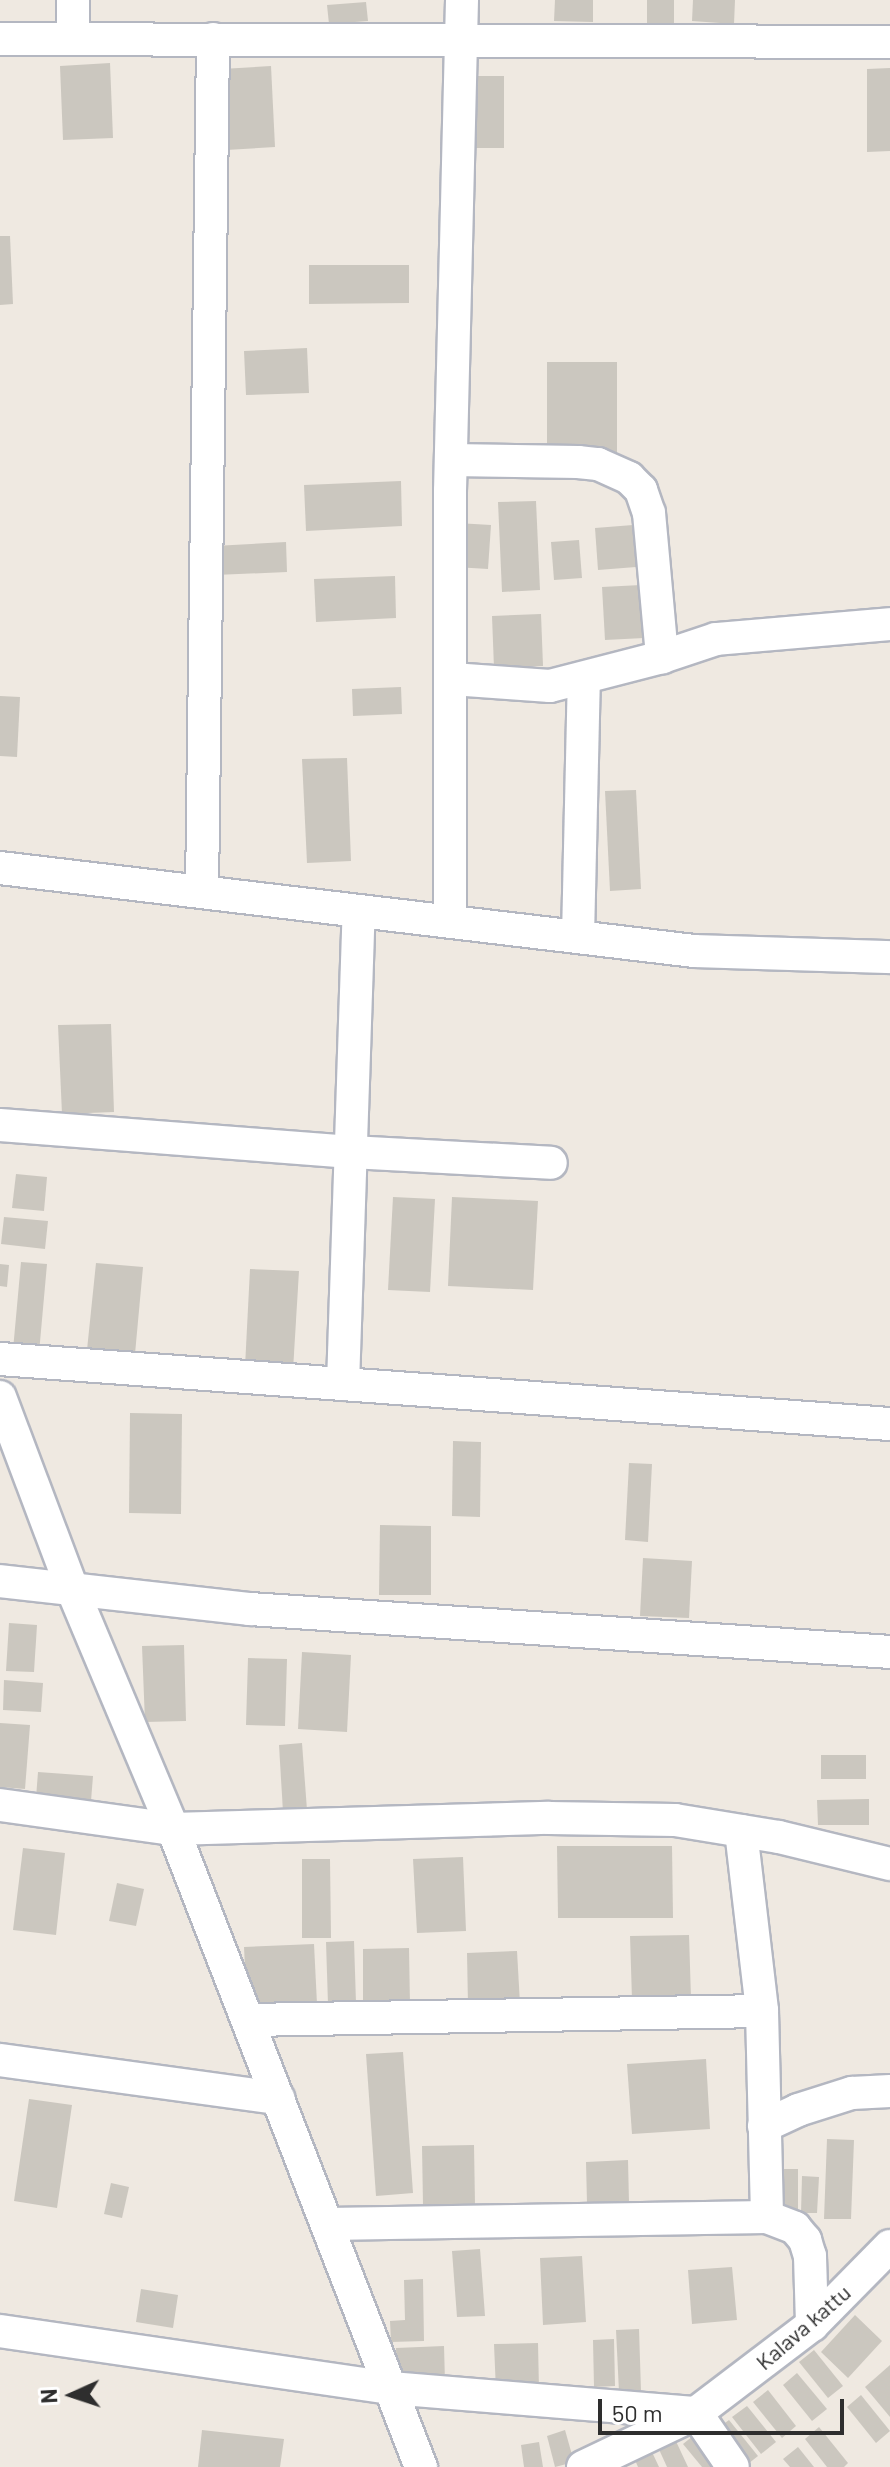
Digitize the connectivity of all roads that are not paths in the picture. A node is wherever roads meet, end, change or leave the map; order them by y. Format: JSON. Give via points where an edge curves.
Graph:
{"nodes":[{"id":1,"x":73,"y":0,"type":"edge"},
{"id":2,"x":462,"y":0,"type":"edge"},
{"id":3,"x":0,"y":39,"type":"edge"},
{"id":4,"x":73,"y":39,"type":"junction"},
{"id":5,"x":213,"y":39,"type":"junction"},
{"id":6,"x":459,"y":40,"type":"junction"},
{"id":7,"x":890,"y":42,"type":"edge"},
{"id":8,"x":452,"y":460,"type":"junction"},
{"id":9,"x":890,"y":624,"type":"edge"},
{"id":10,"x":662,"y":657,"type":"junction"},
{"id":11,"x":584,"y":678,"type":"junction"},
{"id":12,"x":452,"y":679,"type":"junction"},
{"id":13,"x":0,"y":868,"type":"edge"},
{"id":14,"x":202,"y":892,"type":"junction"},
{"id":15,"x":359,"y":911,"type":"junction"},
{"id":16,"x":450,"y":921,"type":"junction"},
{"id":17,"x":578,"y":937,"type":"junction"},
{"id":18,"x":890,"y":957,"type":"edge"},
{"id":19,"x":0,"y":1125,"type":"edge"},
{"id":20,"x":351,"y":1152,"type":"junction"},
{"id":21,"x":551,"y":1163,"type":"dead end"},
{"id":22,"x":0,"y":1359,"type":"edge"},
{"id":23,"x":343,"y":1384,"type":"junction"},
{"id":24,"x":0,"y":1397,"type":"edge"},
{"id":25,"x":890,"y":1424,"type":"edge"},
{"id":26,"x":0,"y":1581,"type":"edge"},
{"id":27,"x":73,"y":1591,"type":"junction"},
{"id":28,"x":890,"y":1652,"type":"edge"},
{"id":29,"x":0,"y":1805,"type":"edge"},
{"id":30,"x":173,"y":1829,"type":"junction"},
{"id":31,"x":741,"y":1831,"type":"junction"},
{"id":32,"x":890,"y":1864,"type":"edge"},
{"id":33,"x":762,"y":2011,"type":"junction"},
{"id":34,"x":248,"y":2020,"type":"junction"},
{"id":35,"x":0,"y":2060,"type":"edge"},
{"id":36,"x":890,"y":2091,"type":"edge"},
{"id":37,"x":278,"y":2098,"type":"junction"},
{"id":38,"x":764,"y":2126,"type":"junction"},
{"id":39,"x":767,"y":2217,"type":"junction"},
{"id":40,"x":327,"y":2224,"type":"junction"},
{"id":41,"x":890,"y":2247,"type":"edge"},
{"id":42,"x":812,"y":2325,"type":"junction"},
{"id":43,"x":0,"y":2331,"type":"edge"},
{"id":44,"x":391,"y":2388,"type":"junction"},
{"id":45,"x":696,"y":2413,"type":"junction"},
{"id":46,"x":421,"y":2467,"type":"edge"},
{"id":47,"x":583,"y":2467,"type":"edge"},
{"id":48,"x":733,"y":2467,"type":"edge"}],
"edges":[{"from":1,"to":4,"type":"street"},
{"from":2,"to":6,"type":"street"},
{"from":3,"to":4,"type":"street"},
{"from":4,"to":5,"type":"street"},
{"from":5,"to":6,"type":"street"},
{"from":5,"to":14,"type":"street"},
{"from":6,"to":7,"type":"street"},
{"from":6,"to":8,"type":"street"},
{"from":8,"to":10,"type":"street","via":[[598,464],[629,478],[641,490],[649,513]]},
{"from":8,"to":12,"type":"street"},
{"from":9,"to":10,"type":"street","via":[[716,639]]},
{"from":10,"to":11,"type":"street"},
{"from":11,"to":12,"type":"street","via":[[550,686]]},
{"from":11,"to":17,"type":"street"},
{"from":12,"to":16,"type":"street"},
{"from":13,"to":14,"type":"street"},
{"from":14,"to":15,"type":"street"},
{"from":15,"to":16,"type":"street"},
{"from":15,"to":20,"type":"street"},
{"from":16,"to":17,"type":"street"},
{"from":17,"to":18,"type":"street","via":[[694,951]]},
{"from":19,"to":20,"type":"street"},
{"from":20,"to":21,"type":"street"},
{"from":20,"to":23,"type":"street"},
{"from":22,"to":23,"type":"street"},
{"from":23,"to":25,"type":"street"},
{"from":24,"to":27,"type":"street"},
{"from":26,"to":27,"type":"street"},
{"from":27,"to":28,"type":"street","via":[[250,1609]]},
{"from":27,"to":30,"type":"street"},
{"from":29,"to":30,"type":"street"},
{"from":30,"to":31,"type":"street","via":[[549,1818],[675,1820]]},
{"from":30,"to":34,"type":"street"},
{"from":31,"to":32,"type":"street"},
{"from":31,"to":33,"type":"street"},
{"from":33,"to":34,"type":"street"},
{"from":33,"to":38,"type":"street"},
{"from":34,"to":37,"type":"street"},
{"from":35,"to":37,"type":"street"},
{"from":36,"to":38,"type":"street","via":[[852,2093]]},
{"from":37,"to":40,"type":"street"},
{"from":38,"to":39,"type":"street"},
{"from":39,"to":40,"type":"street"},
{"from":39,"to":42,"type":"street","via":[[795,2228],[805,2240]]},
{"from":40,"to":44,"type":"street"},
{"from":41,"to":42,"type":"street","name":"Kalava kattu"},
{"from":42,"to":45,"type":"street","name":"Kalava kattu"},
{"from":43,"to":44,"type":"street"},
{"from":44,"to":45,"type":"street"},
{"from":44,"to":46,"type":"street"},
{"from":45,"to":47,"type":"street","name":"Kalava kattu"},
{"from":45,"to":48,"type":"street"}]}
